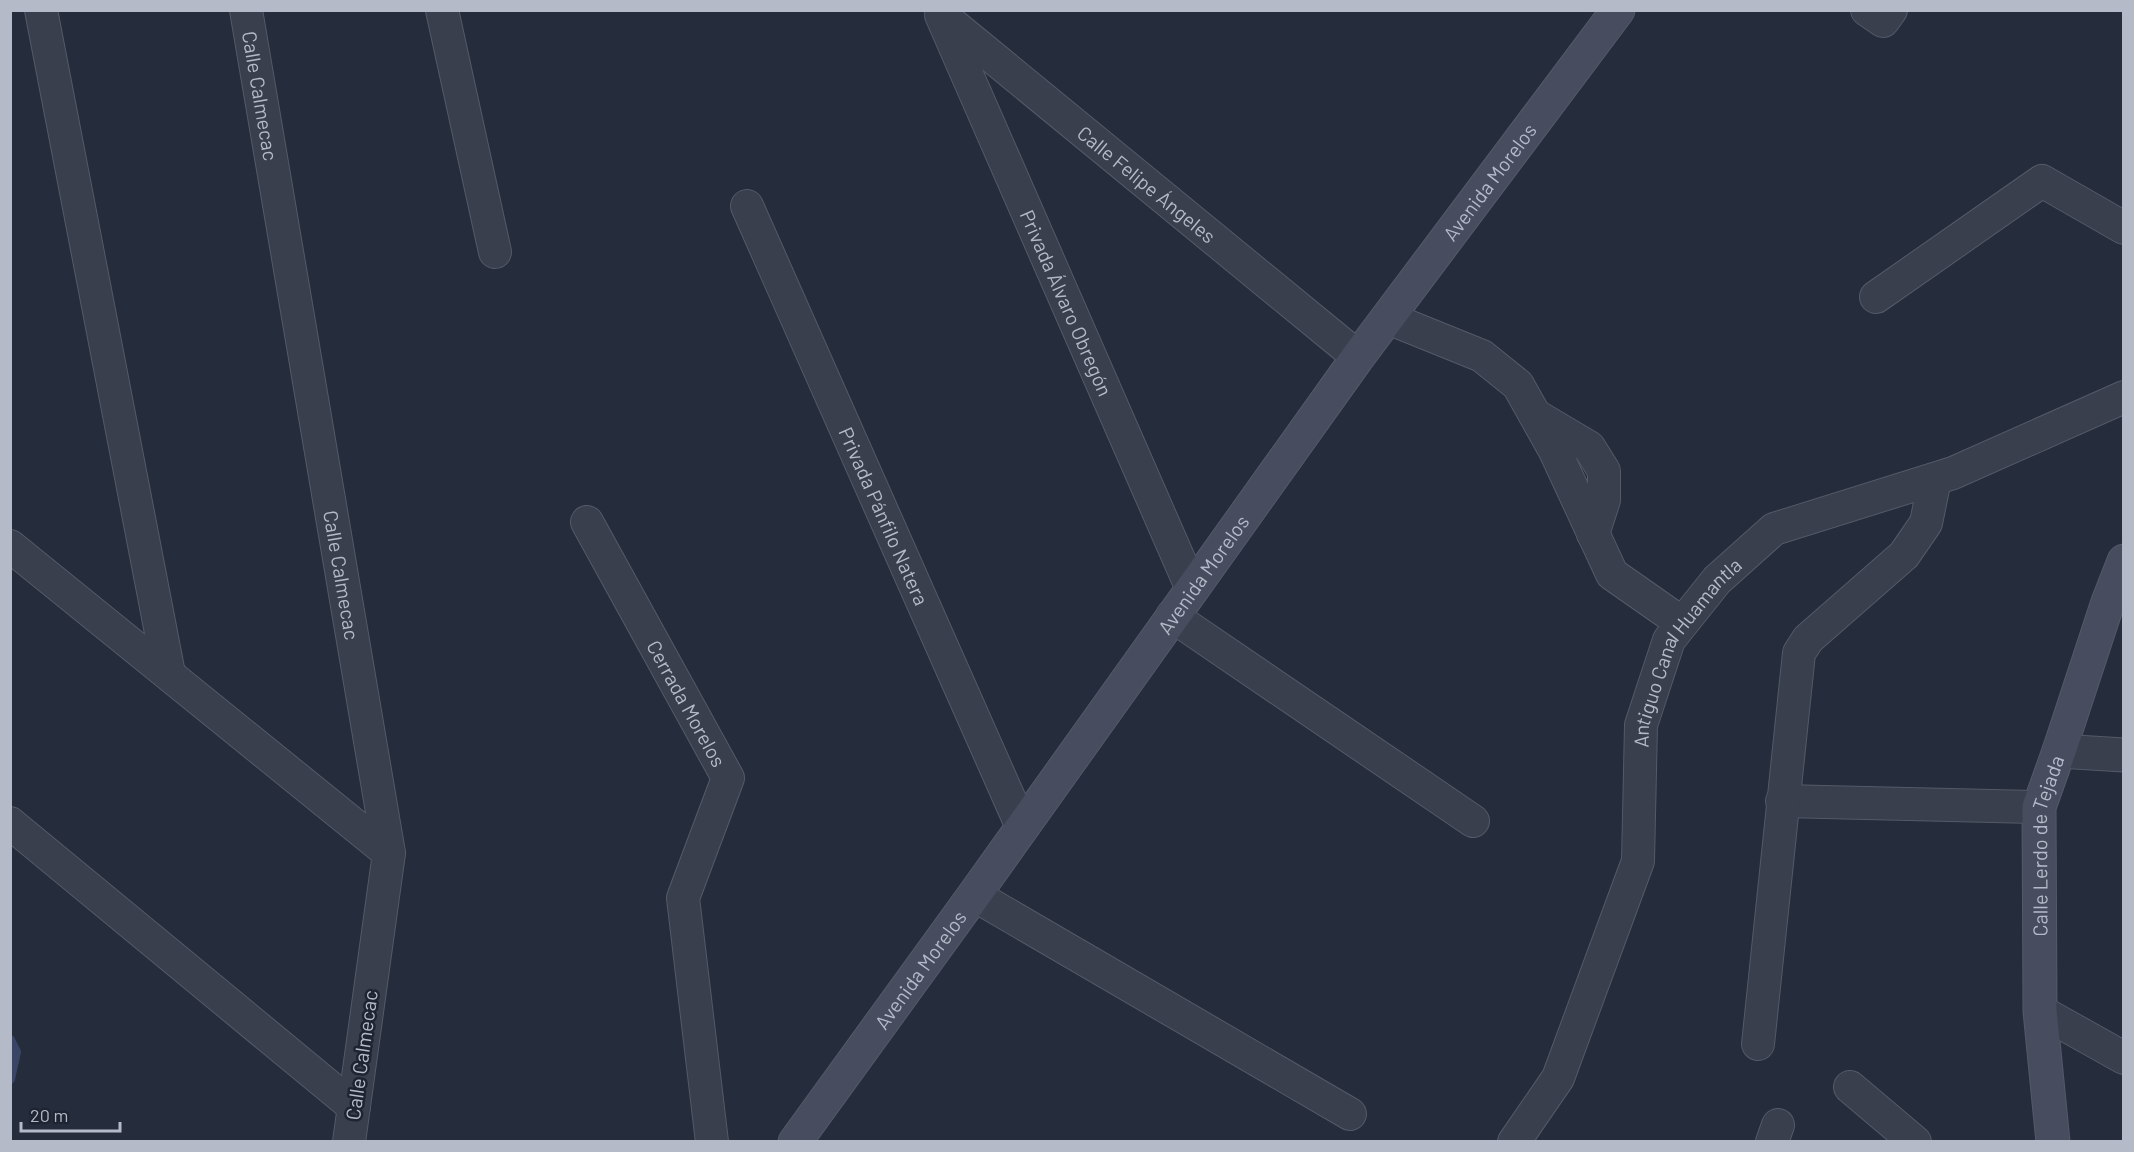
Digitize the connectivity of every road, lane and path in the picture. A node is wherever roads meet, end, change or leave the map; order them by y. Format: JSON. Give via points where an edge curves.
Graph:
{"nodes":[{"id":1,"x":41,"y":10,"type":"edge"},
{"id":2,"x":246,"y":10,"type":"edge"},
{"id":3,"x":442,"y":10,"type":"edge"},
{"id":4,"x":1618,"y":10,"type":"edge"},
{"id":5,"x":1867,"y":10,"type":"edge"},
{"id":6,"x":1891,"y":10,"type":"edge"},
{"id":7,"x":938,"y":13,"type":"edge"},
{"id":8,"x":747,"y":206,"type":"dead end"},
{"id":9,"x":2124,"y":228,"type":"edge"},
{"id":10,"x":495,"y":252,"type":"dead end"},
{"id":11,"x":1876,"y":297,"type":"dead end"},
{"id":12,"x":1388,"y":318,"type":"junction"},
{"id":13,"x":1358,"y":357,"type":"junction"},
{"id":14,"x":2124,"y":397,"type":"edge"},
{"id":15,"x":1935,"y":479,"type":"junction"},
{"id":16,"x":587,"y":522,"type":"dead end"},
{"id":17,"x":10,"y":546,"type":"edge"},
{"id":18,"x":2124,"y":561,"type":"edge"},
{"id":19,"x":1192,"y":589,"type":"junction"},
{"id":20,"x":1172,"y":616,"type":"junction"},
{"id":21,"x":1682,"y":623,"type":"junction"},
{"id":22,"x":169,"y":674,"type":"junction"},
{"id":23,"x":2059,"y":752,"type":"junction"},
{"id":24,"x":2124,"y":755,"type":"edge"},
{"id":25,"x":1782,"y":801,"type":"junction"},
{"id":26,"x":2039,"y":807,"type":"junction"},
{"id":27,"x":1473,"y":821,"type":"dead end"},
{"id":28,"x":10,"y":823,"type":"edge"},
{"id":29,"x":1022,"y":827,"type":"junction"},
{"id":30,"x":389,"y":853,"type":"junction"},
{"id":31,"x":974,"y":895,"type":"junction"},
{"id":32,"x":2040,"y":1011,"type":"junction"},
{"id":33,"x":1758,"y":1044,"type":"dead end"},
{"id":34,"x":2124,"y":1058,"type":"edge"},
{"id":35,"x":1850,"y":1087,"type":"dead end"},
{"id":36,"x":354,"y":1107,"type":"junction"},
{"id":37,"x":1350,"y":1114,"type":"dead end"},
{"id":38,"x":1912,"y":1140,"type":"edge"},
{"id":39,"x":349,"y":1142,"type":"edge"},
{"id":40,"x":712,"y":1142,"type":"edge"},
{"id":41,"x":795,"y":1142,"type":"edge"},
{"id":42,"x":1514,"y":1142,"type":"edge"},
{"id":43,"x":2054,"y":1142,"type":"edge"}],
"edges":[{"from":1,"to":22,"type":"street"},
{"from":2,"to":30,"type":"street","name":"Calle Calmecac"},
{"from":3,"to":10,"type":"street"},
{"from":4,"to":12,"type":"main road","name":"Avenida Morelos"},
{"from":5,"to":6,"type":"street","via":[[1883,21]]},
{"from":7,"to":13,"type":"street","name":"Calle Felipe Ángeles"},
{"from":7,"to":19,"type":"street","name":"Privada Álvaro Obregón"},
{"from":8,"to":29,"type":"street","name":"Privada Pánfilo Natera"},
{"from":9,"to":11,"type":"street","via":[[2042,181]]},
{"from":12,"to":13,"type":"main road","name":"Avenida Morelos"},
{"from":12,"to":21,"type":"street","via":[[1482,356],[1518,385],[1535,415],[1590,447],[1604,471],[1604,500],[1593,534],[1612,573]]},
{"from":13,"to":19,"type":"main road","name":"Avenida Morelos"},
{"from":14,"to":15,"type":"street","name":"Antiguo Canal Huamantla"},
{"from":15,"to":21,"type":"street","name":"Antiguo Canal Huamantla","via":[[1774,529],[1717,580]]},
{"from":15,"to":25,"type":"street","via":[[1926,523],[1904,555],[1808,639],[1799,653]]},
{"from":16,"to":40,"type":"street","name":"Cerrada Morelos","via":[[728,778],[684,898]]},
{"from":17,"to":22,"type":"street"},
{"from":18,"to":23,"type":"main road","name":"Calle Lerdo de Tejada"},
{"from":19,"to":20,"type":"main road","name":"Avenida Morelos"},
{"from":20,"to":27,"type":"street"},
{"from":20,"to":29,"type":"main road","name":"Avenida Morelos"},
{"from":21,"to":42,"type":"street","name":"Antiguo Canal Huamantla","via":[[1669,640],[1641,725],[1638,861],[1558,1078]]},
{"from":22,"to":30,"type":"street"},
{"from":23,"to":24,"type":"street"},
{"from":23,"to":26,"type":"main road","name":"Calle Lerdo de Tejada"},
{"from":25,"to":26,"type":"street"},
{"from":25,"to":33,"type":"street"},
{"from":26,"to":32,"type":"main road","name":"Calle Lerdo de Tejada"},
{"from":28,"to":36,"type":"street"},
{"from":29,"to":31,"type":"main road","name":"Avenida Morelos"},
{"from":30,"to":36,"type":"street","name":"Calle Calmecac"},
{"from":31,"to":37,"type":"street"},
{"from":31,"to":41,"type":"main road","name":"Avenida Morelos"},
{"from":32,"to":34,"type":"street"},
{"from":32,"to":43,"type":"main road","name":"Calle Lerdo de Tejada"},
{"from":35,"to":38,"type":"street"},
{"from":36,"to":39,"type":"street","name":"Calle Calmecac"}]}
